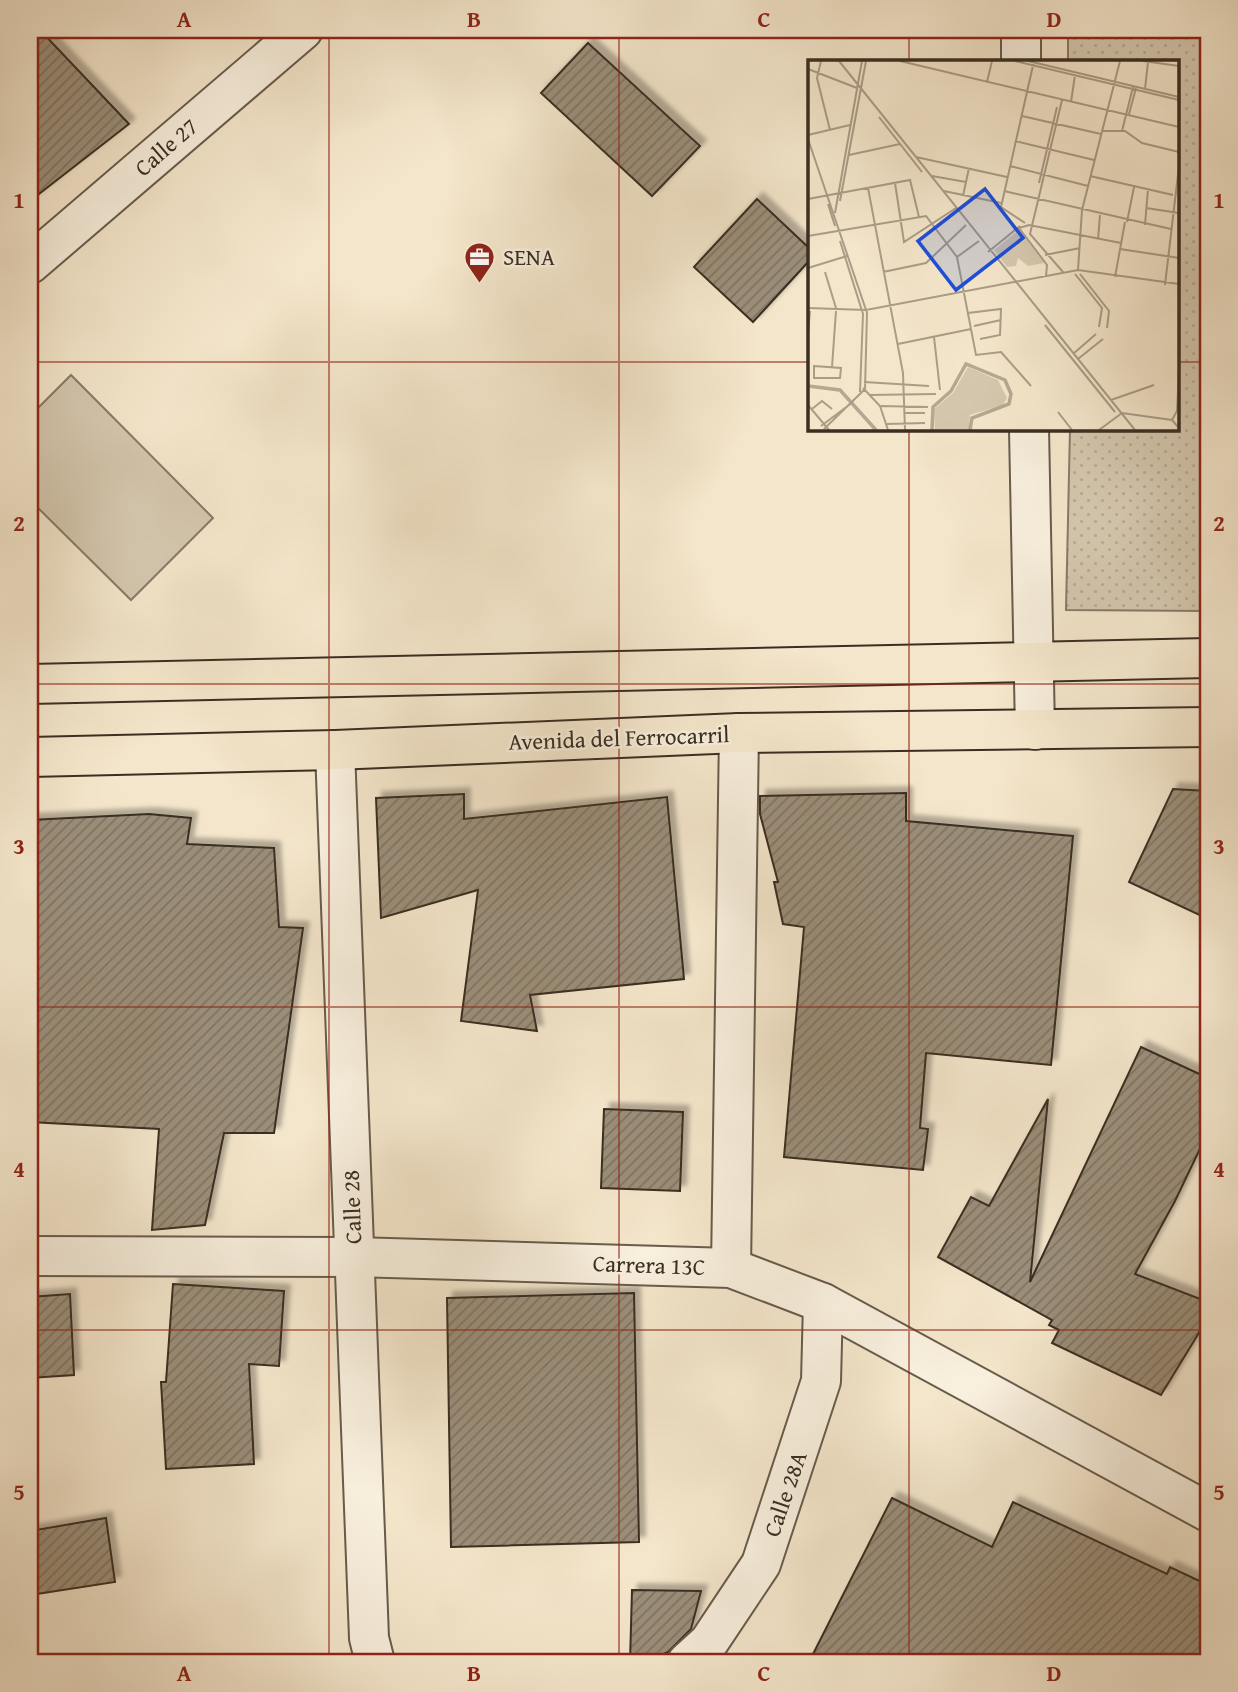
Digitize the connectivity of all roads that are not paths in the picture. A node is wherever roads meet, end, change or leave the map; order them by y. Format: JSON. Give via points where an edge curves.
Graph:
{"nodes":[{"id":1,"x":303,"y":30,"type":"edge"},
{"id":2,"x":1021,"y":30,"type":"edge"},
{"id":3,"x":1021,"y":60,"type":"edge"},
{"id":4,"x":30,"y":264,"type":"edge"},
{"id":5,"x":1029,"y":430,"type":"edge"},
{"id":6,"x":1208,"y":658,"type":"edge"},
{"id":7,"x":1034,"y":661,"type":"junction"},
{"id":8,"x":30,"y":684,"type":"edge"},
{"id":9,"x":1208,"y":727,"type":"edge"},
{"id":10,"x":1035,"y":730,"type":"junction"},
{"id":11,"x":739,"y":733,"type":"junction"},
{"id":12,"x":335,"y":750,"type":"junction"},
{"id":13,"x":30,"y":757,"type":"edge"},
{"id":14,"x":30,"y":1256,"type":"edge"},
{"id":15,"x":354,"y":1257,"type":"junction"},
{"id":16,"x":730,"y":1268,"type":"junction"},
{"id":17,"x":823,"y":1303,"type":"junction"},
{"id":18,"x":1208,"y":1511,"type":"edge"},
{"id":19,"x":375,"y":1662,"type":"edge"},
{"id":20,"x":687,"y":1662,"type":"edge"}],
"edges":[{"from":1,"to":4,"type":"street","name":"Calle 27"},
{"from":2,"to":3,"type":"street"},
{"from":5,"to":7,"type":"street"},
{"from":6,"to":7,"type":"main road"},
{"from":7,"to":8,"type":"main road"},
{"from":7,"to":10,"type":"street"},
{"from":9,"to":10,"type":"main road","name":"Avenida del Ferrocarril"},
{"from":10,"to":11,"type":"main road","name":"Avenida del Ferrocarril"},
{"from":11,"to":12,"type":"main road","name":"Avenida del Ferrocarril"},
{"from":11,"to":16,"type":"street"},
{"from":12,"to":13,"type":"main road","name":"Avenida del Ferrocarril"},
{"from":12,"to":15,"type":"street","name":"Calle 28"},
{"from":14,"to":15,"type":"street","name":"Carrera 13C"},
{"from":15,"to":16,"type":"street","name":"Carrera 13C"},
{"from":15,"to":19,"type":"street","name":"Calle 28","via":[[369,1638]]},
{"from":16,"to":17,"type":"street","name":"Carrera 13C"},
{"from":17,"to":18,"type":"street","name":"Carrera 13C"},
{"from":17,"to":20,"type":"street","name":"Calle 28A","via":[[821,1381],[761,1564],[709,1642]]}]}
